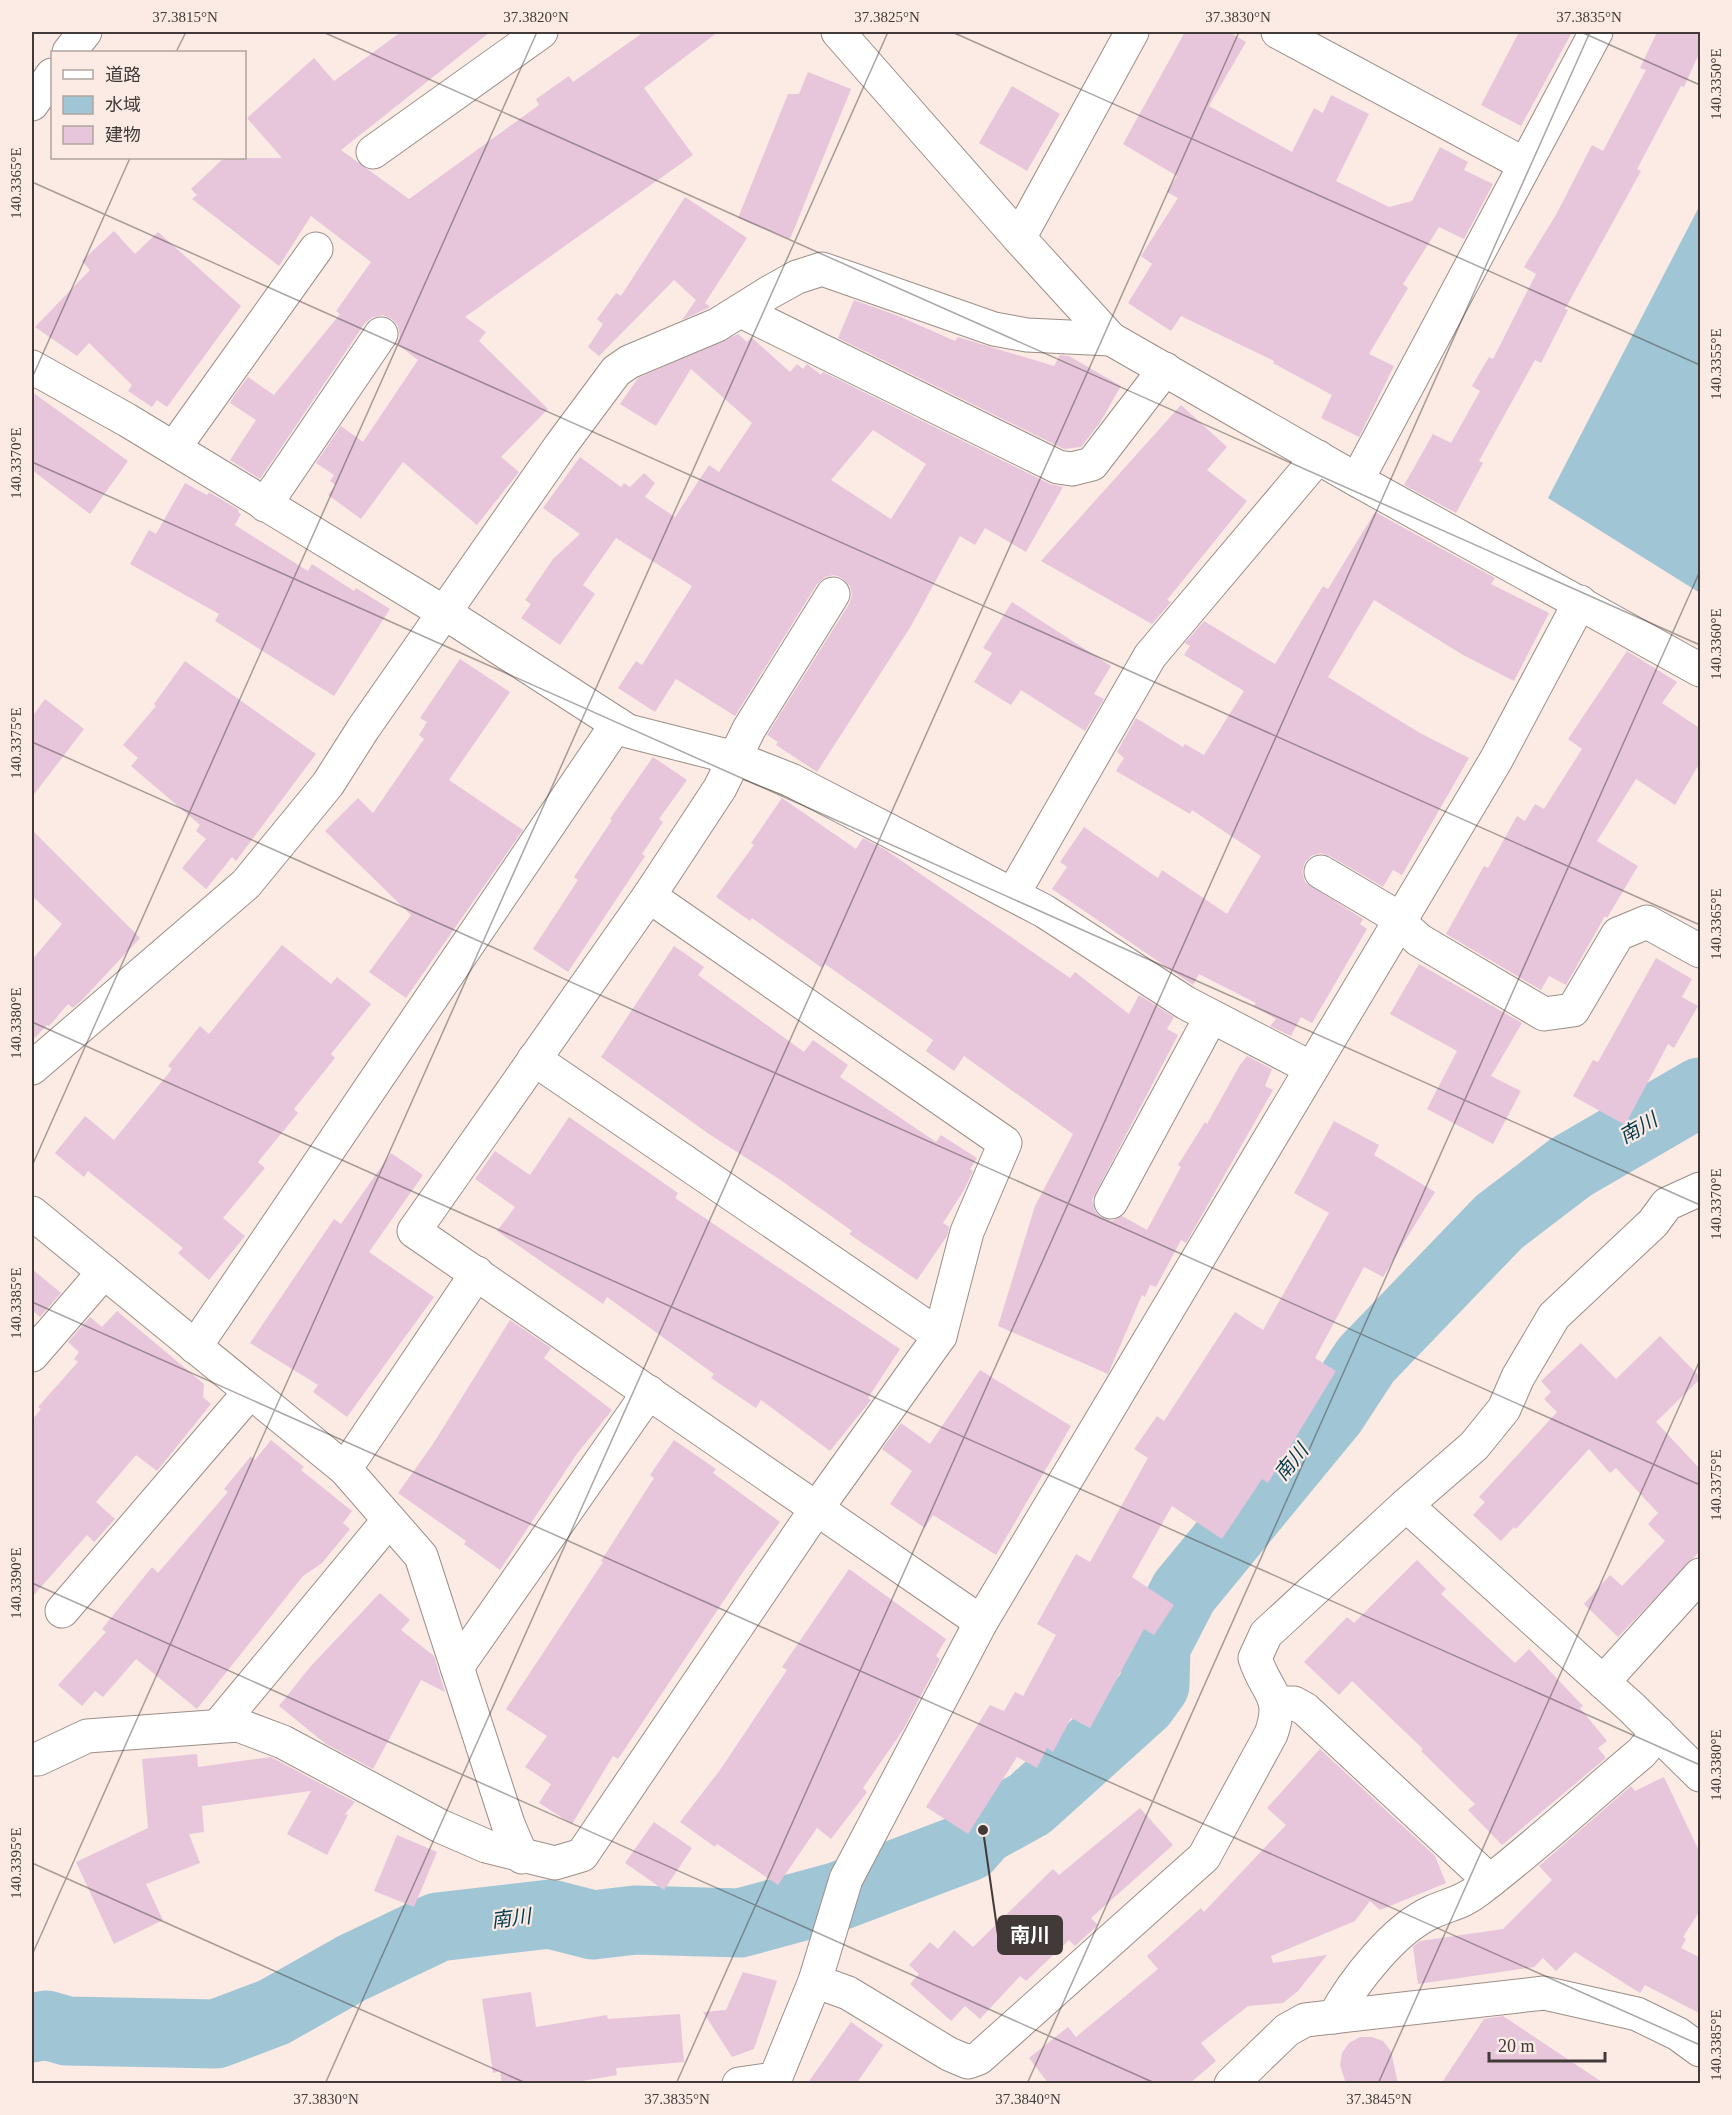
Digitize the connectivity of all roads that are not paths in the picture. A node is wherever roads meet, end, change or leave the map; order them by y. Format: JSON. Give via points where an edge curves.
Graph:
{"nodes":[{"id":1,"x":85,"y":32,"type":"edge"},
{"id":2,"x":541,"y":32,"type":"edge"},
{"id":3,"x":838,"y":32,"type":"edge"},
{"id":4,"x":1132,"y":32,"type":"edge"},
{"id":5,"x":1278,"y":32,"type":"edge"},
{"id":6,"x":1596,"y":32,"type":"edge"},
{"id":7,"x":70,"y":51,"type":"edge"},
{"id":8,"x":51,"y":76,"type":"edge"},
{"id":9,"x":32,"y":104,"type":"edge"},
{"id":10,"x":373,"y":152,"type":"dead end"},
{"id":11,"x":1524,"y":164,"type":"junction"},
{"id":12,"x":1019,"y":238,"type":"junction"},
{"id":13,"x":316,"y":249,"type":"dead end"},
{"id":14,"x":741,"y":311,"type":"junction"},
{"id":15,"x":381,"y":334,"type":"dead end"},
{"id":16,"x":1111,"y":339,"type":"junction"},
{"id":17,"x":32,"y":367,"type":"edge"},
{"id":18,"x":1165,"y":369,"type":"junction"},
{"id":19,"x":174,"y":448,"type":"junction"},
{"id":20,"x":1318,"y":457,"type":"junction"},
{"id":21,"x":1357,"y":480,"type":"junction"},
{"id":22,"x":266,"y":505,"type":"junction"},
{"id":23,"x":833,"y":594,"type":"dead end"},
{"id":24,"x":1580,"y":602,"type":"junction"},
{"id":25,"x":445,"y":613,"type":"junction"},
{"id":26,"x":1701,"y":670,"type":"edge"},
{"id":27,"x":617,"y":724,"type":"junction"},
{"id":28,"x":735,"y":758,"type":"junction"},
{"id":29,"x":1321,"y":872,"type":"dead end"},
{"id":30,"x":1013,"y":894,"type":"junction"},
{"id":31,"x":649,"y":897,"type":"junction"},
{"id":32,"x":1399,"y":920,"type":"junction"},
{"id":33,"x":1701,"y":951,"type":"edge"},
{"id":34,"x":1211,"y":1017,"type":"junction"},
{"id":35,"x":534,"y":1059,"type":"junction"},
{"id":36,"x":32,"y":1068,"type":"edge"},
{"id":37,"x":1311,"y":1068,"type":"junction"},
{"id":38,"x":1701,"y":1189,"type":"edge"},
{"id":39,"x":1111,"y":1202,"type":"dead end"},
{"id":40,"x":32,"y":1213,"type":"edge"},
{"id":41,"x":104,"y":1272,"type":"junction"},
{"id":42,"x":477,"y":1273,"type":"junction"},
{"id":43,"x":940,"y":1336,"type":"junction"},
{"id":44,"x":195,"y":1347,"type":"junction"},
{"id":45,"x":32,"y":1355,"type":"edge"},
{"id":46,"x":250,"y":1392,"type":"junction"},
{"id":47,"x":649,"y":1392,"type":"junction"},
{"id":48,"x":345,"y":1469,"type":"junction"},
{"id":49,"x":1406,"y":1505,"type":"junction"},
{"id":50,"x":817,"y":1508,"type":"junction"},
{"id":51,"x":389,"y":1520,"type":"junction"},
{"id":52,"x":1701,"y":1575,"type":"edge"},
{"id":53,"x":62,"y":1611,"type":"dead end"},
{"id":54,"x":981,"y":1622,"type":"junction"},
{"id":55,"x":457,"y":1666,"type":"junction"},
{"id":56,"x":1604,"y":1682,"type":"junction"},
{"id":57,"x":1278,"y":1703,"type":"junction"},
{"id":58,"x":219,"y":1725,"type":"junction"},
{"id":59,"x":1658,"y":1733,"type":"junction"},
{"id":60,"x":32,"y":1759,"type":"edge"},
{"id":61,"x":1699,"y":1769,"type":"edge"},
{"id":62,"x":522,"y":1857,"type":"junction"},
{"id":63,"x":1490,"y":1881,"type":"junction"},
{"id":64,"x":815,"y":1981,"type":"junction"},
{"id":65,"x":1334,"y":2017,"type":"junction"},
{"id":66,"x":1701,"y":2050,"type":"edge"},
{"id":67,"x":774,"y":2081,"type":"edge"},
{"id":68,"x":739,"y":2084,"type":"edge"},
{"id":69,"x":1231,"y":2084,"type":"edge"}],
"edges":[{"from":1,"to":7,"type":"street"},
{"from":2,"to":10,"type":"street"},
{"from":3,"to":12,"type":"street"},
{"from":4,"to":12,"type":"street"},
{"from":5,"to":11,"type":"street"},
{"from":6,"to":11,"type":"street"},
{"from":8,"to":9,"type":"street"},
{"from":11,"to":21,"type":"street"},
{"from":12,"to":16,"type":"street"},
{"from":13,"to":19,"type":"street"},
{"from":14,"to":16,"type":"street","via":[[788,282],[822,269],[1002,331]]},
{"from":14,"to":18,"type":"street","via":[[1058,467],[1072,469],[1092,464]]},
{"from":14,"to":25,"type":"street","via":[[616,371]]},
{"from":15,"to":22,"type":"street"},
{"from":16,"to":18,"type":"street"},
{"from":17,"to":19,"type":"street"},
{"from":18,"to":20,"type":"street"},
{"from":19,"to":22,"type":"street"},
{"from":20,"to":21,"type":"street"},
{"from":20,"to":30,"type":"street","via":[[1150,656]]},
{"from":21,"to":24,"type":"street"},
{"from":22,"to":25,"type":"street"},
{"from":23,"to":28,"type":"street"},
{"from":24,"to":26,"type":"street"},
{"from":24,"to":32,"type":"street","via":[[1496,760]]},
{"from":25,"to":27,"type":"street"},
{"from":25,"to":36,"type":"street","via":[[328,784],[246,884]]},
{"from":27,"to":28,"type":"street","via":[[628,731]]},
{"from":27,"to":44,"type":"street"},
{"from":28,"to":30,"type":"street","via":[[791,780]]},
{"from":28,"to":31,"type":"street","via":[[720,788]]},
{"from":29,"to":32,"type":"street"},
{"from":30,"to":34,"type":"street"},
{"from":31,"to":35,"type":"street"},
{"from":31,"to":43,"type":"street","via":[[1005,1143],[968,1232]]},
{"from":32,"to":33,"type":"street","via":[[1419,940],[1550,1015],[1573,1010],[1578,1005],[1618,934],[1647,922]]},
{"from":32,"to":37,"type":"street"},
{"from":34,"to":37,"type":"street"},
{"from":34,"to":39,"type":"street"},
{"from":35,"to":42,"type":"street","via":[[414,1231]]},
{"from":35,"to":43,"type":"street"},
{"from":37,"to":54,"type":"street"},
{"from":38,"to":49,"type":"street","via":[[1667,1204],[1554,1316],[1488,1431],[1454,1466]]},
{"from":40,"to":41,"type":"street"},
{"from":41,"to":44,"type":"street"},
{"from":41,"to":45,"type":"street"},
{"from":42,"to":47,"type":"street"},
{"from":42,"to":48,"type":"street"},
{"from":43,"to":50,"type":"street"},
{"from":44,"to":46,"type":"street"},
{"from":46,"to":48,"type":"street"},
{"from":46,"to":53,"type":"street"},
{"from":47,"to":50,"type":"street"},
{"from":47,"to":55,"type":"street"},
{"from":48,"to":51,"type":"street"},
{"from":49,"to":56,"type":"street"},
{"from":49,"to":57,"type":"street","via":[[1266,1634],[1255,1658]]},
{"from":50,"to":54,"type":"street"},
{"from":50,"to":62,"type":"street","via":[[582,1855],[555,1863]]},
{"from":51,"to":55,"type":"street","via":[[421,1556]]},
{"from":51,"to":58,"type":"street"},
{"from":52,"to":56,"type":"street"},
{"from":54,"to":64,"type":"street","via":[[846,1879]]},
{"from":55,"to":62,"type":"street"},
{"from":56,"to":59,"type":"street"},
{"from":57,"to":63,"type":"street","via":[[1294,1703],[1305,1709]]},
{"from":57,"to":64,"type":"street","via":[[1271,1734],[1204,1857],[979,2058],[968,2062],[949,2054],[848,1993]]},
{"from":58,"to":60,"type":"street","via":[[87,1736]]},
{"from":58,"to":62,"type":"street","via":[[238,1725],[283,1742],[440,1826]]},
{"from":59,"to":61,"type":"street"},
{"from":59,"to":63,"type":"street","via":[[1641,1754]]},
{"from":63,"to":65,"type":"street","via":[[1457,1903],[1431,1912],[1390,1943],[1365,1970]]},
{"from":64,"to":67,"type":"street"},
{"from":65,"to":66,"type":"street","via":[[1544,1993],[1637,2014]]},
{"from":65,"to":69,"type":"street","via":[[1305,2020],[1287,2030]]},
{"from":67,"to":68,"type":"street"}]}
